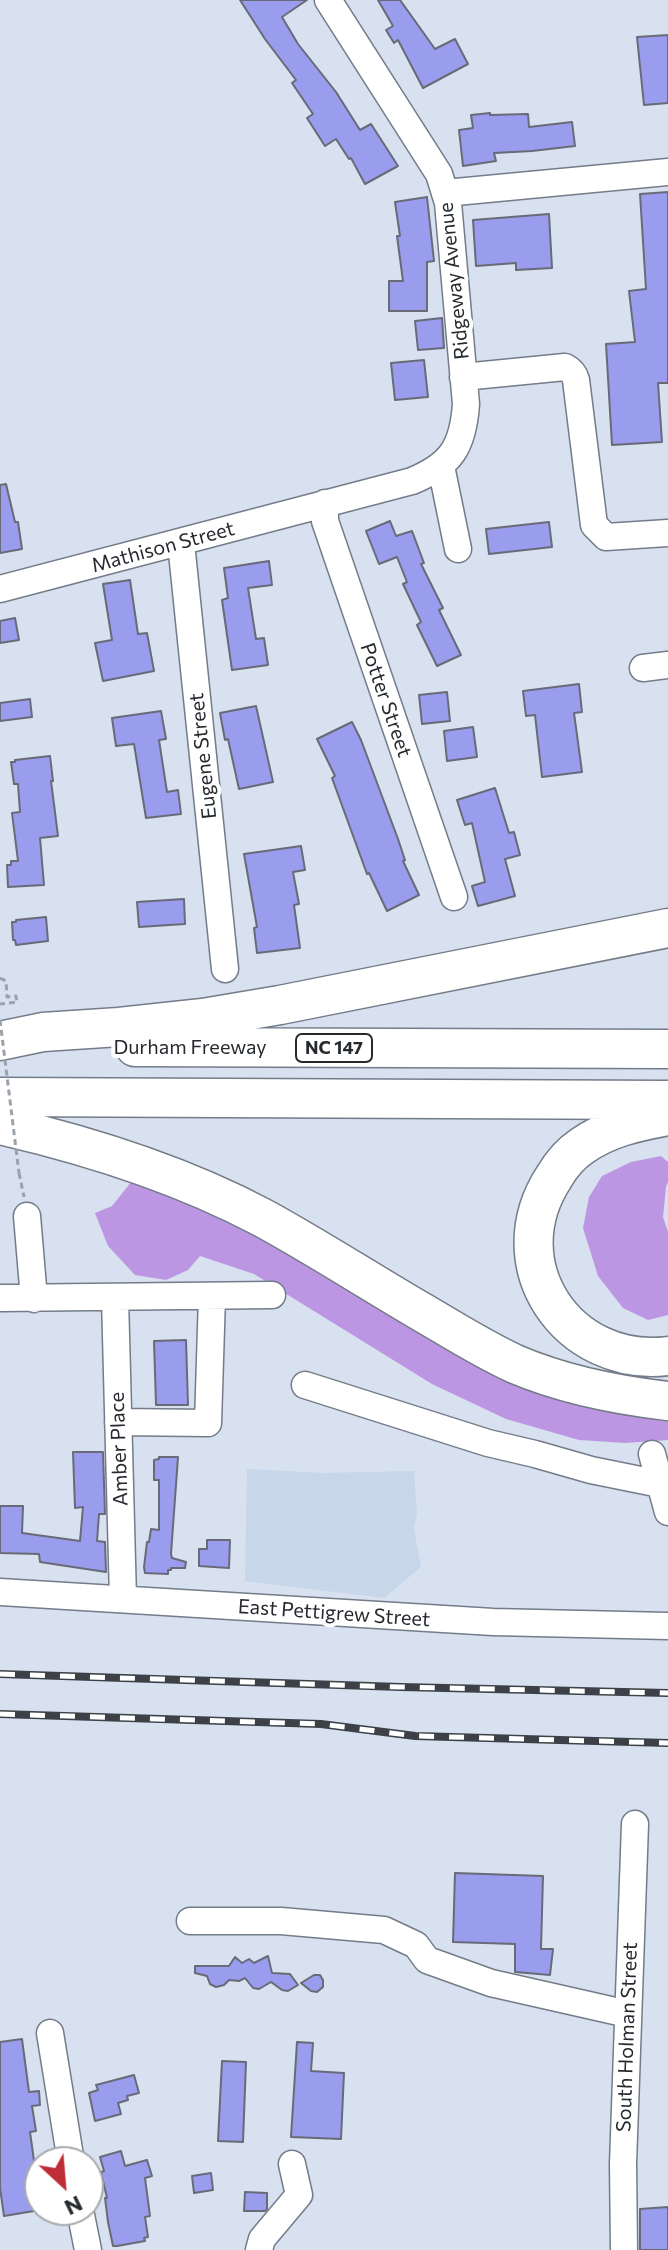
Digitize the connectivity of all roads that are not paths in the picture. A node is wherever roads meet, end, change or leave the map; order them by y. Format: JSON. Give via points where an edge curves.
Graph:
{"nodes":[{"id":1,"x":328,"y":0,"type":"edge"},
{"id":2,"x":668,"y":172,"type":"edge"},
{"id":3,"x":445,"y":193,"type":"junction"},
{"id":4,"x":463,"y":377,"type":"junction"},
{"id":5,"x":441,"y":466,"type":"junction"},
{"id":6,"x":325,"y":503,"type":"junction"},
{"id":7,"x":668,"y":533,"type":"edge"},
{"id":8,"x":181,"y":543,"type":"junction"},
{"id":9,"x":458,"y":549,"type":"dead end"},
{"id":10,"x":0,"y":589,"type":"edge"},
{"id":11,"x":454,"y":897,"type":"dead end"},
{"id":12,"x":668,"y":928,"type":"edge"},
{"id":13,"x":225,"y":969,"type":"dead end"},
{"id":14,"x":0,"y":1044,"type":"edge"},
{"id":15,"x":668,"y":1049,"type":"edge"},
{"id":16,"x":0,"y":1097,"type":"edge"},
{"id":17,"x":668,"y":1100,"type":"edge"},
{"id":18,"x":668,"y":1116,"type":"edge"},
{"id":19,"x":0,"y":1125,"type":"edge"},
{"id":20,"x":27,"y":1216,"type":"dead end"},
{"id":21,"x":272,"y":1295,"type":"dead end"},
{"id":22,"x":212,"y":1296,"type":"junction"},
{"id":23,"x":0,"y":1298,"type":"edge"},
{"id":24,"x":115,"y":1298,"type":"junction"},
{"id":25,"x":34,"y":1299,"type":"junction"},
{"id":26,"x":668,"y":1356,"type":"edge"},
{"id":27,"x":305,"y":1385,"type":"dead end"},
{"id":28,"x":668,"y":1401,"type":"edge"},
{"id":29,"x":118,"y":1422,"type":"junction"},
{"id":30,"x":652,"y":1454,"type":"dead end"},
{"id":31,"x":660,"y":1484,"type":"junction"},
{"id":32,"x":668,"y":1512,"type":"edge"},
{"id":33,"x":0,"y":1592,"type":"edge"},
{"id":34,"x":123,"y":1599,"type":"junction"},
{"id":35,"x":668,"y":1626,"type":"edge"},
{"id":36,"x":635,"y":1824,"type":"dead end"},
{"id":37,"x":190,"y":1921,"type":"dead end"},
{"id":38,"x":628,"y":2014,"type":"junction"},
{"id":39,"x":50,"y":2033,"type":"dead end"},
{"id":40,"x":68,"y":2146,"type":"edge"},
{"id":41,"x":292,"y":2164,"type":"dead end"},
{"id":42,"x":83,"y":2226,"type":"edge"},
{"id":43,"x":88,"y":2250,"type":"edge"},
{"id":44,"x":259,"y":2250,"type":"edge"},
{"id":45,"x":624,"y":2250,"type":"edge"}],
"edges":[{"from":1,"to":3,"type":"street","name":"Ridgeway Avenue","via":[[439,174]]},
{"from":2,"to":3,"type":"street"},
{"from":3,"to":4,"type":"street","name":"Ridgeway Avenue"},
{"from":4,"to":5,"type":"street","name":"Ridgeway Avenue","via":[[464,426],[457,447]]},
{"from":4,"to":7,"type":"street","via":[[570,369],[576,380],[594,525],[606,537]]},
{"from":5,"to":6,"type":"street","via":[[412,481]]},
{"from":5,"to":9,"type":"street"},
{"from":6,"to":8,"type":"street","name":"Mathison Street"},
{"from":6,"to":11,"type":"street","name":"Potter Street","via":[[325,521]]},
{"from":8,"to":10,"type":"street","name":"Mathison Street"},
{"from":8,"to":13,"type":"street","name":"Eugene Street"},
{"from":12,"to":14,"type":"highway","via":[[233,1013],[43,1032]]},
{"from":14,"to":15,"type":"highway","name":"Durham Freeway","number":"NC 147"},
{"from":16,"to":17,"type":"highway"},
{"from":18,"to":26,"type":"highway","via":[[627,1124],[580,1147],[562,1164],[540,1200],[533,1240],[542,1284],[563,1320],[603,1348],[627,1356]]},
{"from":19,"to":28,"type":"highway","via":[[144,1166],[216,1195],[515,1364],[592,1389]]},
{"from":20,"to":25,"type":"street"},
{"from":21,"to":22,"type":"street"},
{"from":22,"to":24,"type":"street"},
{"from":22,"to":29,"type":"street","via":[[208,1423]]},
{"from":23,"to":25,"type":"street"},
{"from":24,"to":25,"type":"street"},
{"from":24,"to":29,"type":"street","name":"Amber Place"},
{"from":27,"to":31,"type":"street","via":[[488,1443]]},
{"from":29,"to":34,"type":"street","name":"Amber Place"},
{"from":30,"to":31,"type":"street"},
{"from":31,"to":32,"type":"street"},
{"from":33,"to":34,"type":"street","name":"East Pettigrew Street"},
{"from":34,"to":35,"type":"street","name":"East Pettigrew Street","via":[[493,1622]]},
{"from":36,"to":38,"type":"street","name":"South Holman Street"},
{"from":37,"to":38,"type":"street","via":[[281,1921],[384,1930],[416,1945],[427,1960],[491,1983]]},
{"from":38,"to":45,"type":"street","name":"South Holman Street"},
{"from":39,"to":40,"type":"street"},
{"from":41,"to":44,"type":"street","via":[[299,2195],[262,2239]]},
{"from":42,"to":43,"type":"street"}]}
